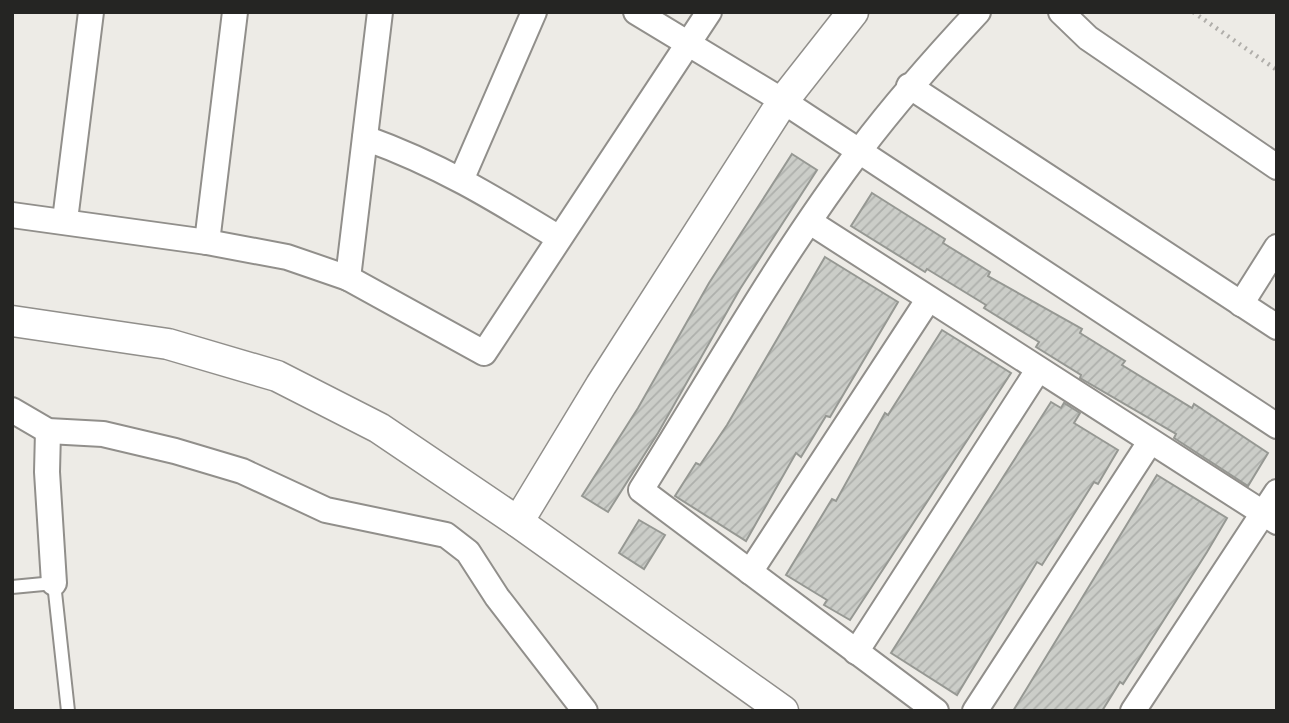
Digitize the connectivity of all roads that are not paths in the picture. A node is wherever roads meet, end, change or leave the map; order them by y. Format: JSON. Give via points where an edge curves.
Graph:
{"nodes":[{"id":1,"x":91,"y":12,"type":"edge"},
{"id":2,"x":235,"y":12,"type":"edge"},
{"id":3,"x":380,"y":12,"type":"edge"},
{"id":4,"x":534,"y":12,"type":"edge"},
{"id":5,"x":636,"y":12,"type":"edge"},
{"id":6,"x":709,"y":12,"type":"edge"},
{"id":7,"x":853,"y":12,"type":"edge"},
{"id":8,"x":978,"y":12,"type":"edge"},
{"id":9,"x":1061,"y":12,"type":"edge"},
{"id":10,"x":688,"y":41,"type":"junction"},
{"id":11,"x":909,"y":86,"type":"junction"},
{"id":12,"x":783,"y":101,"type":"junction"},
{"id":13,"x":365,"y":138,"type":"junction"},
{"id":14,"x":858,"y":152,"type":"junction"},
{"id":15,"x":1277,"y":167,"type":"edge"},
{"id":16,"x":462,"y":178,"type":"junction"},
{"id":17,"x":12,"y":215,"type":"edge"},
{"id":18,"x":65,"y":220,"type":"junction"},
{"id":19,"x":810,"y":222,"type":"junction"},
{"id":20,"x":559,"y":238,"type":"junction"},
{"id":21,"x":207,"y":242,"type":"junction"},
{"id":22,"x":1277,"y":247,"type":"edge"},
{"id":23,"x":348,"y":278,"type":"junction"},
{"id":24,"x":928,"y":300,"type":"junction"},
{"id":25,"x":1241,"y":304,"type":"junction"},
{"id":26,"x":12,"y":321,"type":"edge"},
{"id":27,"x":1277,"y":327,"type":"edge"},
{"id":28,"x":1038,"y":370,"type":"junction"},
{"id":29,"x":12,"y":410,"type":"edge"},
{"id":30,"x":1277,"y":426,"type":"edge"},
{"id":31,"x":48,"y":431,"type":"junction"},
{"id":32,"x":1150,"y":443,"type":"junction"},
{"id":33,"x":1272,"y":509,"type":"edge"},
{"id":34,"x":518,"y":522,"type":"junction"},
{"id":35,"x":750,"y":572,"type":"junction"},
{"id":36,"x":54,"y":583,"type":"junction"},
{"id":37,"x":12,"y":587,"type":"edge"},
{"id":38,"x":856,"y":652,"type":"junction"},
{"id":39,"x":68,"y":711,"type":"edge"},
{"id":40,"x":585,"y":711,"type":"edge"},
{"id":41,"x":783,"y":711,"type":"edge"},
{"id":42,"x":936,"y":711,"type":"edge"},
{"id":43,"x":975,"y":711,"type":"edge"},
{"id":44,"x":1133,"y":711,"type":"edge"}],
"edges":[{"from":1,"to":18,"type":"street"},
{"from":2,"to":21,"type":"street"},
{"from":3,"to":13,"type":"street"},
{"from":4,"to":16,"type":"street"},
{"from":5,"to":10,"type":"street"},
{"from":6,"to":10,"type":"street"},
{"from":7,"to":12,"type":"street"},
{"from":8,"to":11,"type":"street"},
{"from":9,"to":15,"type":"street","via":[[1088,38]]},
{"from":10,"to":12,"type":"street"},
{"from":10,"to":20,"type":"street"},
{"from":11,"to":14,"type":"street"},
{"from":11,"to":25,"type":"street"},
{"from":12,"to":14,"type":"street"},
{"from":12,"to":34,"type":"street"},
{"from":13,"to":16,"type":"street"},
{"from":13,"to":23,"type":"street"},
{"from":14,"to":19,"type":"street"},
{"from":14,"to":30,"type":"street"},
{"from":16,"to":20,"type":"street"},
{"from":17,"to":18,"type":"street"},
{"from":18,"to":21,"type":"street"},
{"from":19,"to":24,"type":"street"},
{"from":19,"to":35,"type":"street","via":[[641,490]]},
{"from":20,"to":23,"type":"street","via":[[484,354]]},
{"from":21,"to":23,"type":"street","via":[[287,257]]},
{"from":22,"to":25,"type":"street"},
{"from":24,"to":28,"type":"street"},
{"from":24,"to":35,"type":"street"},
{"from":25,"to":27,"type":"street"},
{"from":26,"to":34,"type":"street","via":[[168,344],[277,376],[379,428]]},
{"from":28,"to":32,"type":"street"},
{"from":28,"to":38,"type":"street"},
{"from":29,"to":31,"type":"street"},
{"from":31,"to":36,"type":"street"},
{"from":31,"to":40,"type":"street","via":[[103,434],[175,451],[242,471],[327,510],[446,535],[468,552]]},
{"from":32,"to":33,"type":"street"},
{"from":32,"to":43,"type":"street"},
{"from":33,"to":44,"type":"street"},
{"from":34,"to":41,"type":"street"},
{"from":35,"to":38,"type":"street"},
{"from":36,"to":37,"type":"lane"},
{"from":36,"to":39,"type":"lane"},
{"from":38,"to":42,"type":"street"}]}
